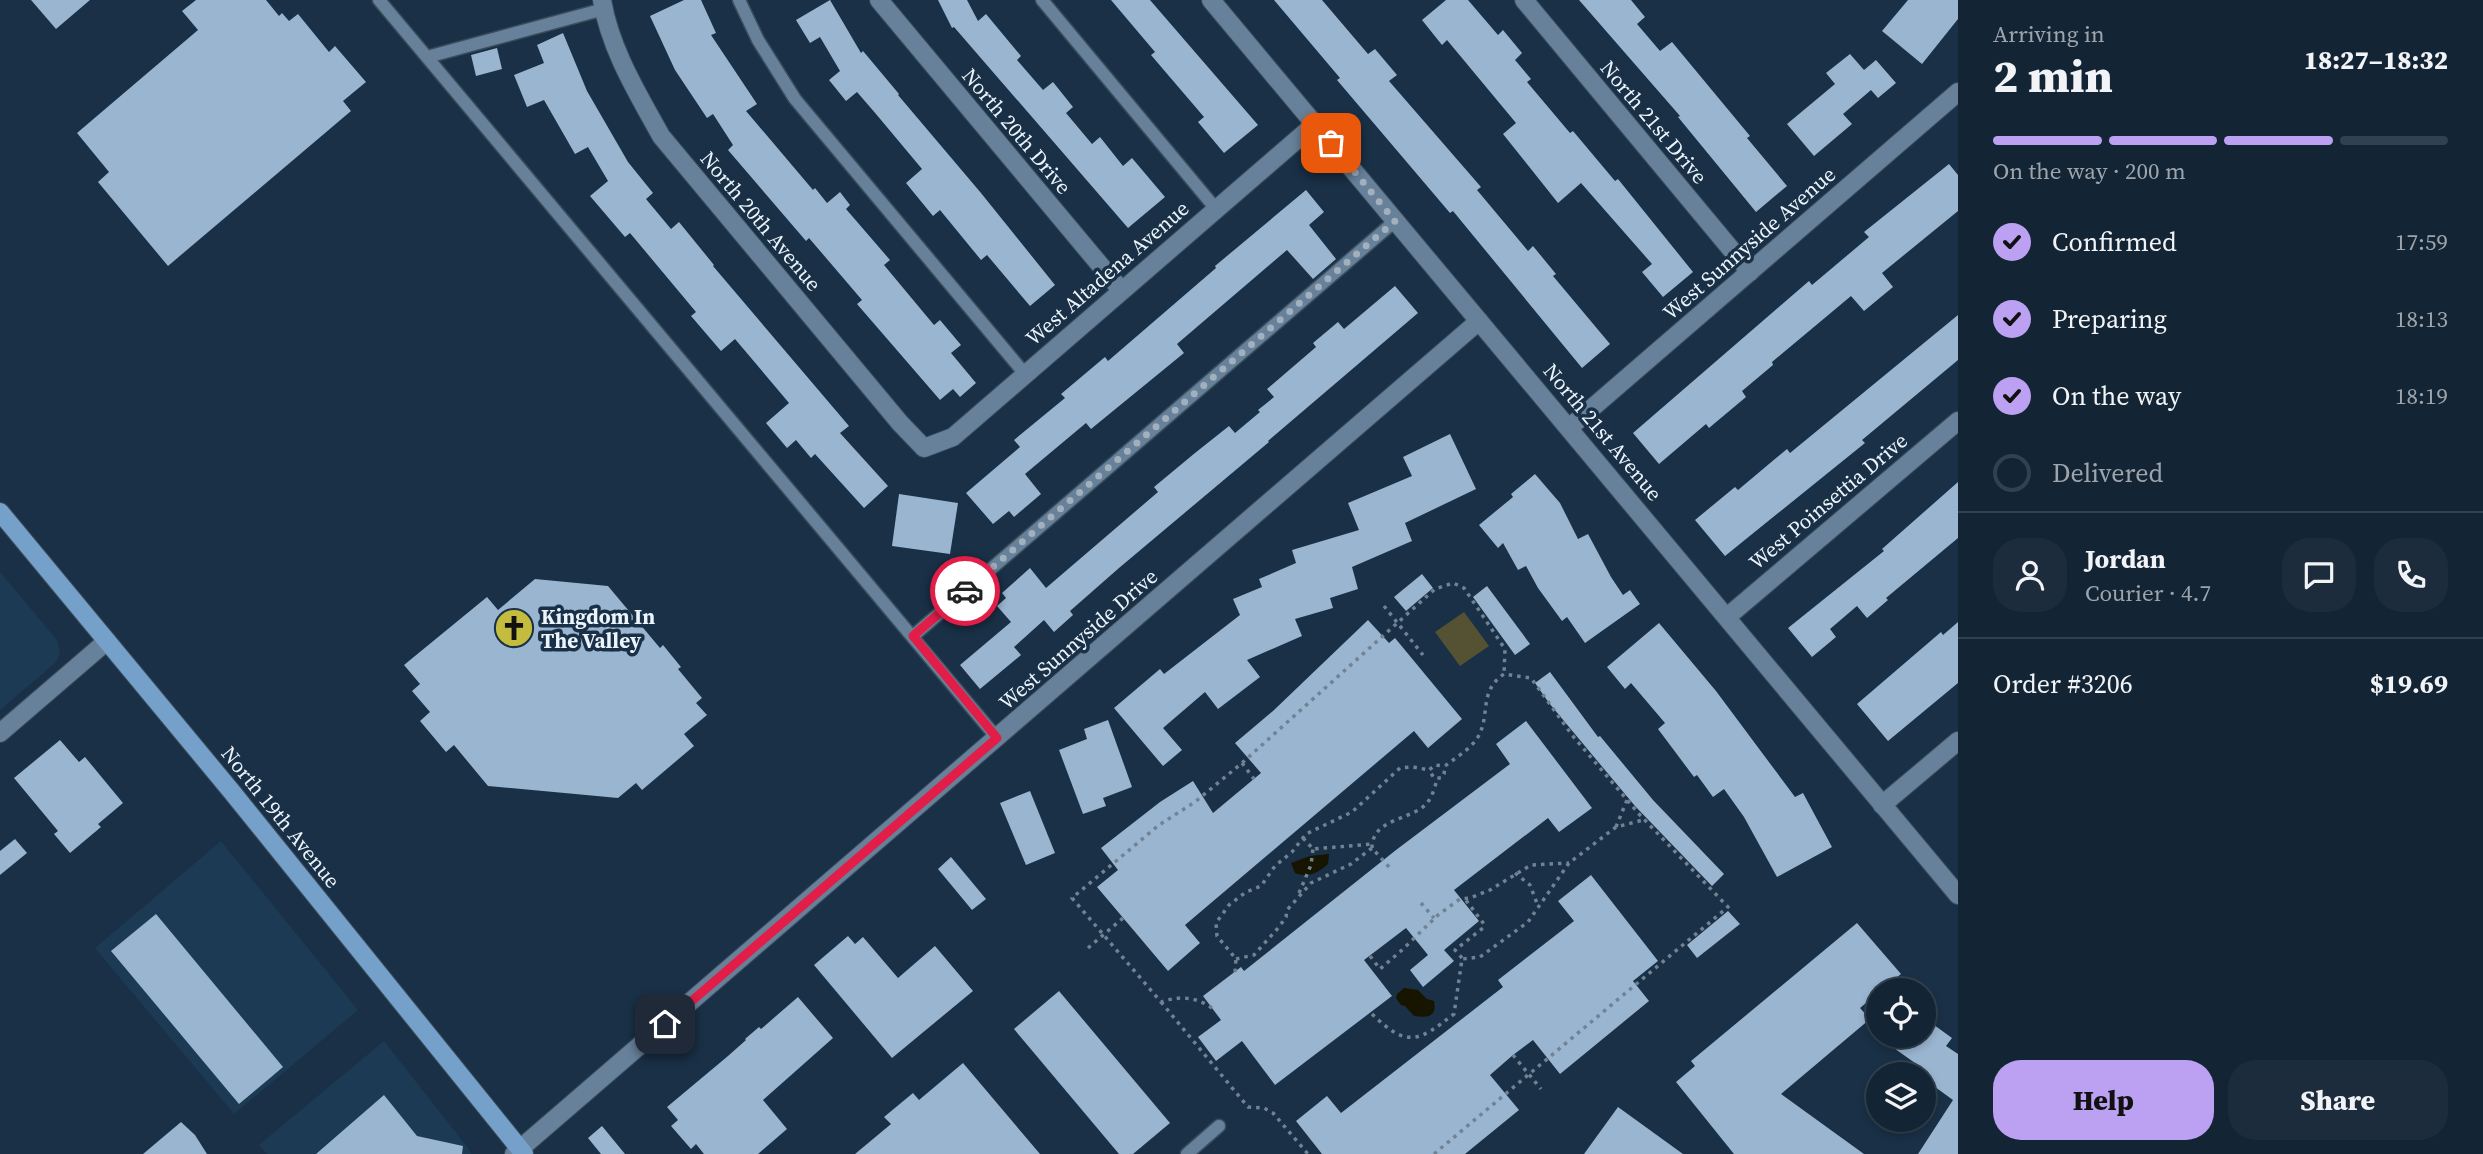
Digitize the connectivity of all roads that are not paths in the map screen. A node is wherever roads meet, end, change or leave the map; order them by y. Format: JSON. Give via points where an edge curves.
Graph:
{"nodes":[{"id":1,"x":379,"y":0,"type":"edge"},
{"id":2,"x":739,"y":0,"type":"edge"},
{"id":3,"x":879,"y":0,"type":"edge"},
{"id":4,"x":1042,"y":0,"type":"edge"},
{"id":5,"x":1211,"y":0,"type":"edge"},
{"id":6,"x":1524,"y":0,"type":"edge"},
{"id":7,"x":603,"y":5,"type":"edge"},
{"id":8,"x":428,"y":57,"type":"junction"},
{"id":9,"x":1958,"y":92,"type":"edge"},
{"id":10,"x":1315,"y":124,"type":"junction"},
{"id":11,"x":1216,"y":209,"type":"junction"},
{"id":12,"x":1395,"y":221,"type":"junction"},
{"id":13,"x":1750,"y":272,"type":"junction"},
{"id":14,"x":1121,"y":290,"type":"junction"},
{"id":15,"x":1479,"y":321,"type":"junction"},
{"id":16,"x":1025,"y":374,"type":"junction"},
{"id":17,"x":1958,"y":421,"type":"edge"},
{"id":18,"x":1570,"y":427,"type":"junction"},
{"id":19,"x":924,"y":448,"type":"joint"},
{"id":20,"x":0,"y":512,"type":"edge"},
{"id":21,"x":1727,"y":617,"type":"junction"},
{"id":22,"x":913,"y":636,"type":"junction"},
{"id":23,"x":107,"y":641,"type":"junction"},
{"id":24,"x":0,"y":733,"type":"edge"},
{"id":25,"x":997,"y":738,"type":"junction"},
{"id":26,"x":1958,"y":741,"type":"edge"},
{"id":27,"x":1882,"y":805,"type":"junction"},
{"id":28,"x":1958,"y":895,"type":"edge"},
{"id":29,"x":1219,"y":1126,"type":"dead end"},
{"id":30,"x":519,"y":1152,"type":"edge"},
{"id":31,"x":1187,"y":1154,"type":"edge"}],
"edges":[{"from":1,"to":8,"type":"lane"},
{"from":2,"to":16,"type":"lane","via":[[795,99]]},
{"from":3,"to":14,"type":"street","name":"North 20th Drive"},
{"from":4,"to":11,"type":"lane"},
{"from":5,"to":10,"type":"street","name":"North 21st Avenue"},
{"from":6,"to":13,"type":"street","name":"North 21st Drive"},
{"from":7,"to":8,"type":"lane"},
{"from":7,"to":19,"type":"street","name":"North 20th Avenue","via":[[633,86],[662,136]]},
{"from":8,"to":22,"type":"lane"},
{"from":9,"to":13,"type":"street","name":"West Sunnyside Avenue"},
{"from":10,"to":11,"type":"street","name":"West Altadena Avenue"},
{"from":10,"to":12,"type":"street","name":"North 21st Avenue"},
{"from":11,"to":14,"type":"street","name":"West Altadena Avenue"},
{"from":12,"to":15,"type":"street","name":"North 21st Avenue"},
{"from":12,"to":22,"type":"lane"},
{"from":13,"to":18,"type":"street","name":"West Sunnyside Avenue"},
{"from":14,"to":16,"type":"street","name":"West Altadena Avenue"},
{"from":15,"to":18,"type":"street","name":"North 21st Avenue"},
{"from":15,"to":25,"type":"street","name":"West Sunnyside Drive"},
{"from":16,"to":19,"type":"street","name":"West Altadena Avenue","via":[[953,438]]},
{"from":17,"to":21,"type":"street","name":"West Poinsettia Drive"},
{"from":18,"to":21,"type":"street","name":"North 21st Avenue"},
{"from":20,"to":23,"type":"main road","name":"North 19th Avenue"},
{"from":21,"to":27,"type":"street","name":"North 21st Avenue"},
{"from":22,"to":25,"type":"lane"},
{"from":23,"to":24,"type":"street"},
{"from":23,"to":30,"type":"main road","name":"North 19th Avenue"},
{"from":25,"to":30,"type":"street","name":"West Sunnyside Drive"},
{"from":26,"to":27,"type":"street"},
{"from":27,"to":28,"type":"street","name":"North 21st Avenue"},
{"from":29,"to":31,"type":"lane"}]}
